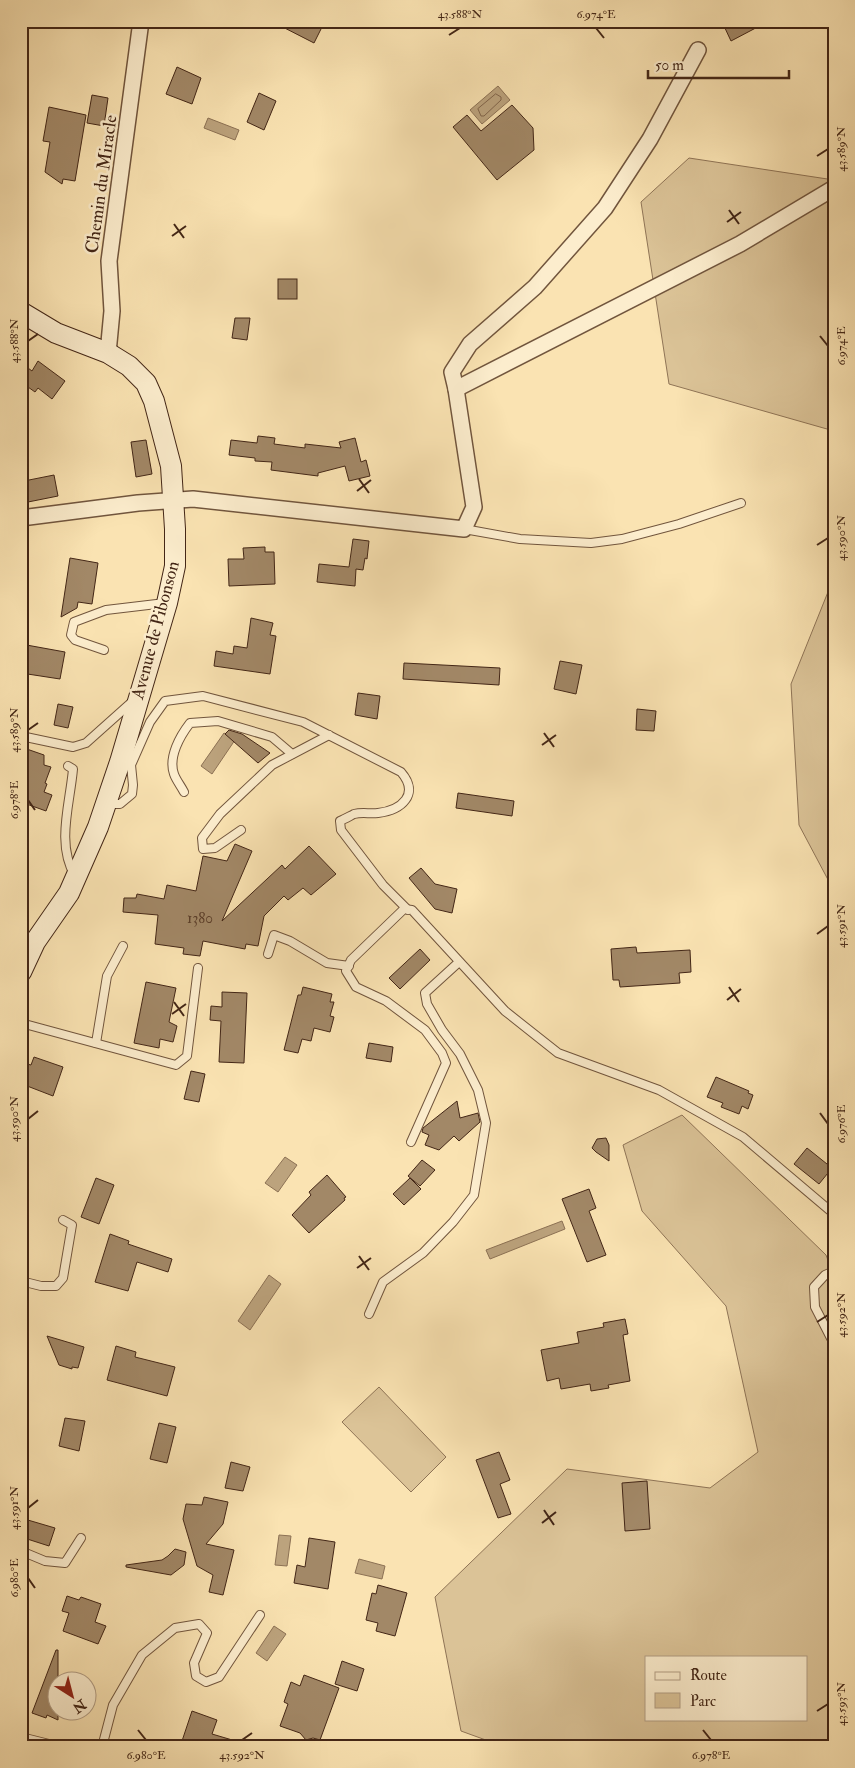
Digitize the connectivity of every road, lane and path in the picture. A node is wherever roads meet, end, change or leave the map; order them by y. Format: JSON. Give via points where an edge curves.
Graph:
{"nodes":[{"id":1,"x":141,"y":21,"type":"edge"},
{"id":2,"x":698,"y":50,"type":"dead end"},
{"id":3,"x":834,"y":188,"type":"edge"},
{"id":4,"x":21,"y":312,"type":"edge"},
{"id":5,"x":108,"y":353,"type":"junction"},
{"id":6,"x":456,"y":389,"type":"junction"},
{"id":7,"x":173,"y":500,"type":"junction"},
{"id":8,"x":741,"y":503,"type":"dead end"},
{"id":9,"x":21,"y":518,"type":"edge"},
{"id":10,"x":464,"y":529,"type":"junction"},
{"id":11,"x":166,"y":603,"type":"junction"},
{"id":12,"x":104,"y":650,"type":"dead end"},
{"id":13,"x":139,"y":696,"type":"junction"},
{"id":14,"x":329,"y":735,"type":"junction"},
{"id":15,"x":21,"y":736,"type":"edge"},
{"id":16,"x":292,"y":754,"type":"junction"},
{"id":17,"x":68,"y":766,"type":"dead end"},
{"id":18,"x":184,"y":792,"type":"dead end"},
{"id":19,"x":106,"y":804,"type":"junction"},
{"id":20,"x":241,"y":830,"type":"dead end"},
{"id":21,"x":76,"y":878,"type":"junction"},
{"id":22,"x":408,"y":910,"type":"junction"},
{"id":23,"x":123,"y":946,"type":"dead end"},
{"id":24,"x":268,"y":954,"type":"dead end"},
{"id":25,"x":459,"y":962,"type":"junction"},
{"id":26,"x":349,"y":966,"type":"junction"},
{"id":27,"x":198,"y":968,"type":"dead end"},
{"id":28,"x":21,"y":972,"type":"edge"},
{"id":29,"x":21,"y":1023,"type":"edge"},
{"id":30,"x":96,"y":1043,"type":"junction"},
{"id":31,"x":411,"y":1142,"type":"dead end"},
{"id":32,"x":834,"y":1214,"type":"edge"},
{"id":33,"x":63,"y":1220,"type":"dead end"},
{"id":34,"x":834,"y":1271,"type":"edge"},
{"id":35,"x":21,"y":1281,"type":"edge"},
{"id":36,"x":369,"y":1314,"type":"dead end"},
{"id":37,"x":834,"y":1344,"type":"edge"},
{"id":38,"x":81,"y":1538,"type":"dead end"},
{"id":39,"x":21,"y":1551,"type":"edge"},
{"id":40,"x":260,"y":1614,"type":"dead end"},
{"id":41,"x":21,"y":1737,"type":"edge"},
{"id":42,"x":61,"y":1747,"type":"edge"},
{"id":43,"x":102,"y":1747,"type":"edge"}],
"edges":[{"from":1,"to":5,"type":"street","name":"Chemin du Miracle","via":[[109,261],[112,311]]},
{"from":2,"to":6,"type":"street","via":[[650,139],[605,208],[535,287],[470,344],[452,372]]},
{"from":3,"to":6,"type":"street","via":[[740,244]]},
{"from":4,"to":5,"type":"street","name":"Avenue de Pibonson","via":[[56,333]]},
{"from":5,"to":7,"type":"street","name":"Avenue de Pibonson","via":[[130,366],[146,383],[154,401],[171,466]]},
{"from":6,"to":10,"type":"street","via":[[474,507]]},
{"from":7,"to":9,"type":"street"},
{"from":7,"to":10,"type":"street","via":[[193,499]]},
{"from":7,"to":11,"type":"street","name":"Avenue de Pibonson","via":[[175,566]]},
{"from":8,"to":10,"type":"lane","via":[[679,524],[622,539],[591,543],[520,539]]},
{"from":11,"to":12,"type":"lane","via":[[106,610],[74,622],[71,635],[75,640]]},
{"from":11,"to":13,"type":"street","name":"Avenue de Pibonson"},
{"from":13,"to":15,"type":"lane","via":[[86,743],[73,747]]},
{"from":13,"to":19,"type":"street","name":"Avenue de Pibonson"},
{"from":14,"to":16,"type":"lane"},
{"from":14,"to":19,"type":"lane","via":[[303,722],[203,696],[165,701],[150,722],[131,765],[132,794],[120,804]]},
{"from":14,"to":22,"type":"lane","via":[[405,776],[410,788],[408,797],[398,808],[355,814],[340,821],[341,830],[377,878]]},
{"from":16,"to":18,"type":"lane","via":[[272,737],[218,722],[190,723],[180,735],[173,760],[174,774]]},
{"from":16,"to":20,"type":"lane","via":[[272,765],[220,814],[202,838],[202,849],[216,848]]},
{"from":17,"to":21,"type":"lane","via":[[73,769],[65,824],[69,865]]},
{"from":19,"to":21,"type":"street","name":"Avenue de Pibonson"},
{"from":21,"to":28,"type":"street","name":"Avenue de Pibonson","via":[[35,942]]},
{"from":22,"to":25,"type":"lane","via":[[412,910]]},
{"from":22,"to":26,"type":"lane","via":[[404,909],[351,960]]},
{"from":23,"to":30,"type":"lane","via":[[107,976]]},
{"from":24,"to":26,"type":"lane","via":[[274,935],[327,963]]},
{"from":25,"to":32,"type":"lane","via":[[505,1012],[558,1053],[659,1090],[743,1137]]},
{"from":25,"to":36,"type":"lane","via":[[425,993],[427,1004],[460,1054],[478,1090],[486,1123],[474,1195],[423,1253],[383,1282]]},
{"from":26,"to":31,"type":"lane","via":[[346,971],[356,987],[386,1001],[425,1030],[446,1063]]},
{"from":27,"to":30,"type":"lane","via":[[187,1056],[176,1065]]},
{"from":29,"to":30,"type":"lane"},
{"from":33,"to":35,"type":"lane","via":[[72,1225],[63,1278],[56,1286]]},
{"from":34,"to":37,"type":"lane","via":[[825,1274],[814,1287],[815,1307]]},
{"from":38,"to":39,"type":"lane","via":[[65,1563],[45,1561]]},
{"from":40,"to":43,"type":"lane","via":[[219,1677],[206,1682],[196,1676],[194,1663],[207,1633],[199,1624],[175,1628],[142,1655],[112,1705]]},
{"from":41,"to":42,"type":"lane"}]}
